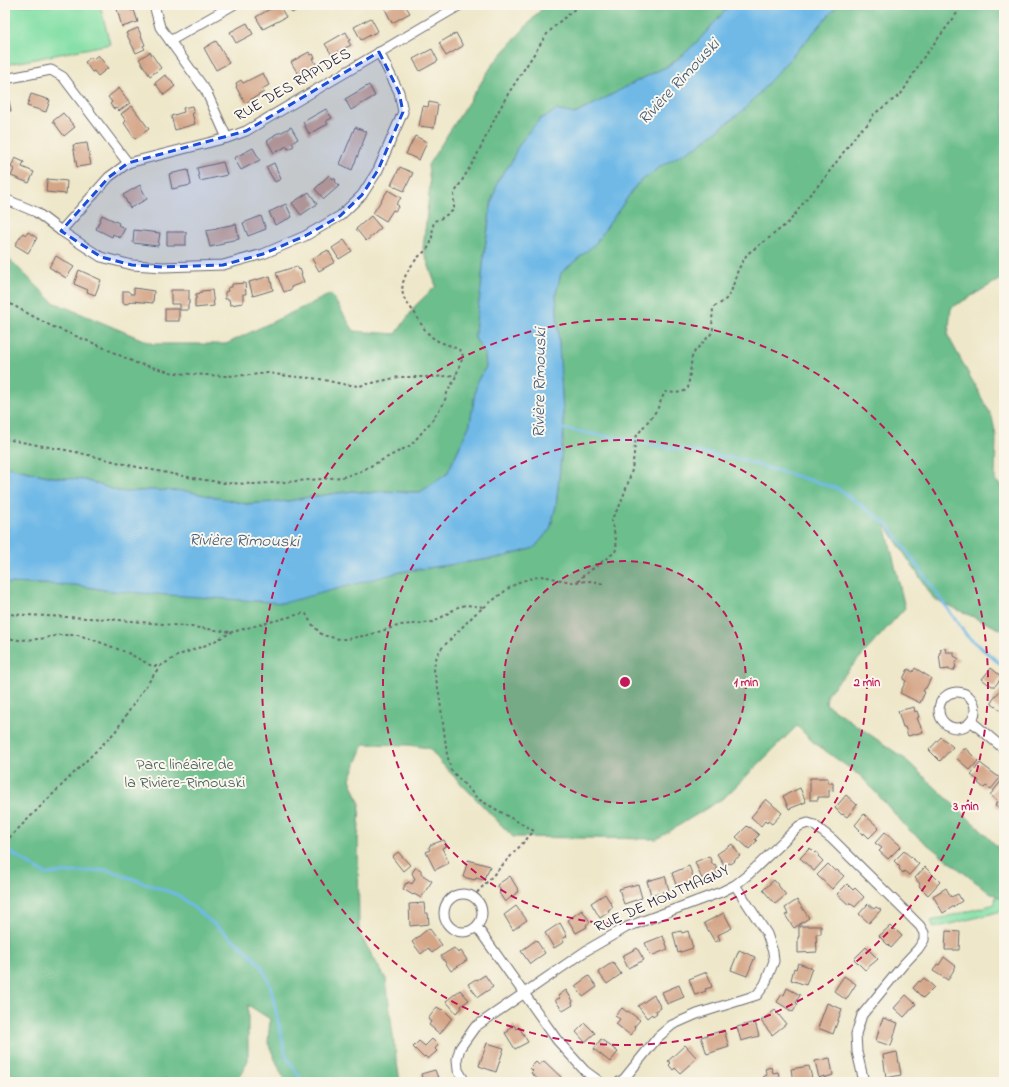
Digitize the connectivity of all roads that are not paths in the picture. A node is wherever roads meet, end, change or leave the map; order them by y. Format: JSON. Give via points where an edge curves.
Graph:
{"nodes":[{"id":1,"x":154,"y":5,"type":"edge"},
{"id":2,"x":233,"y":5,"type":"edge"},
{"id":3,"x":460,"y":5,"type":"edge"},
{"id":4,"x":170,"y":41,"type":"junction"},
{"id":5,"x":379,"y":52,"type":"junction"},
{"id":6,"x":5,"y":79,"type":"edge"},
{"id":7,"x":227,"y":138,"type":"junction"},
{"id":8,"x":128,"y":163,"type":"junction"},
{"id":9,"x":5,"y":199,"type":"edge"},
{"id":10,"x":61,"y":231,"type":"junction"},
{"id":11,"x":972,"y":722,"type":"junction"},
{"id":12,"x":1004,"y":749,"type":"edge"},
{"id":13,"x":735,"y":885,"type":"junction"},
{"id":14,"x":477,"y":927,"type":"junction"},
{"id":15,"x":524,"y":993,"type":"junction"},
{"id":16,"x":465,"y":1082,"type":"edge"},
{"id":17,"x":600,"y":1082,"type":"edge"},
{"id":18,"x":619,"y":1082,"type":"edge"},
{"id":19,"x":864,"y":1082,"type":"edge"}],
"edges":[{"from":1,"to":4,"type":"street","via":[[160,27]]},
{"from":2,"to":4,"type":"street"},
{"from":3,"to":5,"type":"street","name":"RUE DES RAPIDES"},
{"from":4,"to":7,"type":"street","via":[[206,91]]},
{"from":5,"to":7,"type":"street","name":"RUE DES RAPIDES","via":[[246,131]]},
{"from":5,"to":10,"type":"street","via":[[399,92],[402,112],[378,170],[362,195],[340,216],[305,236],[263,254],[223,265],[163,268],[132,265],[101,257]]},
{"from":6,"to":8,"type":"street","via":[[51,70],[64,77]]},
{"from":7,"to":8,"type":"street","name":"RUE DES RAPIDES"},
{"from":8,"to":10,"type":"street","name":"RUE DES RAPIDES","via":[[109,177]]},
{"from":9,"to":10,"type":"street","via":[[36,212]]},
{"from":11,"to":11,"type":"street","via":[[976,710],[972,699],[961,692],[944,697],[939,714],[945,724],[956,729],[968,726]]},
{"from":11,"to":12,"type":"street"},
{"from":13,"to":15,"type":"street","name":"RUE DE MONTMAGNY","via":[[627,927],[587,950]]},
{"from":13,"to":18,"type":"street","via":[[767,934],[773,952],[774,961],[765,984],[757,995],[697,1014],[672,1025],[658,1037]]},
{"from":13,"to":19,"type":"street","name":"RUE DE MONTMAGNY","via":[[799,826],[808,823],[832,839],[920,926],[924,940],[862,1015],[856,1034]]},
{"from":14,"to":14,"type":"street","via":[[465,932],[452,930],[447,925],[443,912],[448,900],[453,896],[466,894],[478,901],[482,917]]},
{"from":14,"to":15,"type":"street"},
{"from":15,"to":16,"type":"street","name":"RUE DE MONTMAGNY","via":[[475,1027],[467,1036],[457,1059],[458,1070]]},
{"from":15,"to":17,"type":"street","via":[[557,1040],[584,1071]]}]}
